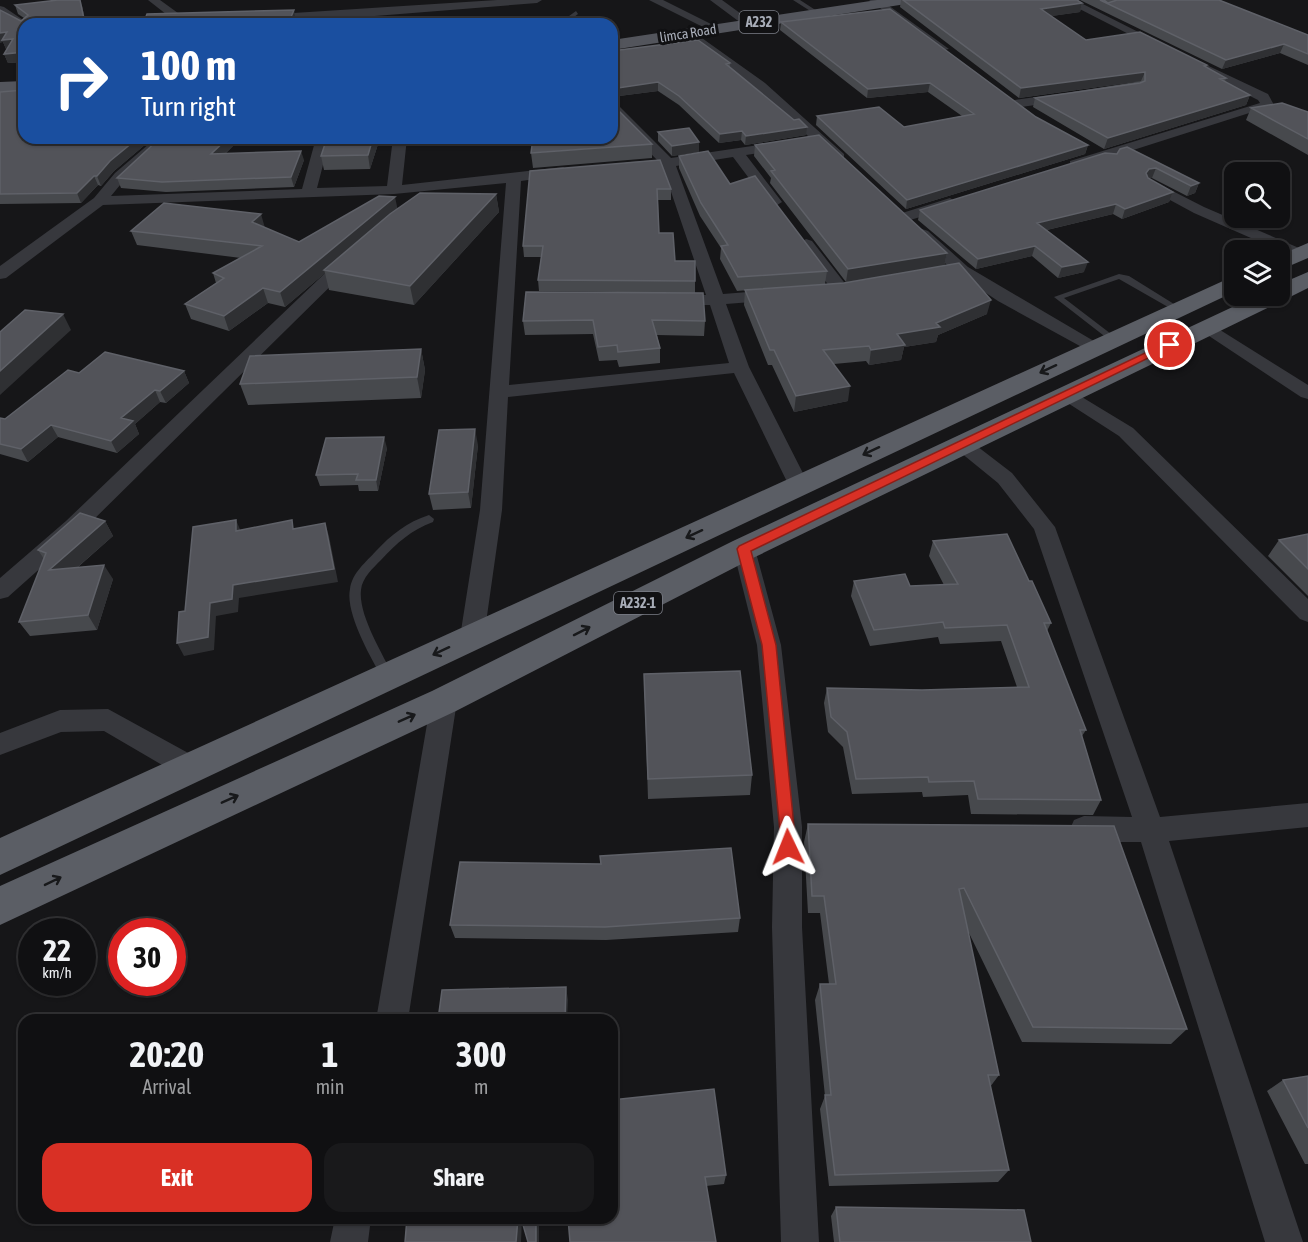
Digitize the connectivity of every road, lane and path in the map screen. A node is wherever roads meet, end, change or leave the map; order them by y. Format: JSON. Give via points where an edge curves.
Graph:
{"nodes":[{"id":1,"x":153,"y":0,"type":"edge"},
{"id":2,"x":537,"y":0,"type":"edge"},
{"id":3,"x":654,"y":0,"type":"edge"},
{"id":4,"x":715,"y":0,"type":"edge"},
{"id":5,"x":796,"y":0,"type":"edge"},
{"id":6,"x":906,"y":0,"type":"edge"},
{"id":7,"x":1067,"y":0,"type":"edge"},
{"id":8,"x":301,"y":2,"type":"dead end"},
{"id":9,"x":878,"y":2,"type":"edge"},
{"id":10,"x":427,"y":5,"type":"edge"},
{"id":11,"x":0,"y":9,"type":"edge"},
{"id":12,"x":576,"y":13,"type":"dead end"},
{"id":13,"x":817,"y":13,"type":"junction"},
{"id":14,"x":183,"y":18,"type":"edge"},
{"id":15,"x":250,"y":18,"type":"edge"},
{"id":16,"x":314,"y":18,"type":"edge"},
{"id":17,"x":380,"y":18,"type":"edge"},
{"id":18,"x":569,"y":18,"type":"edge"},
{"id":19,"x":18,"y":22,"type":"edge"},
{"id":20,"x":749,"y":24,"type":"junction"},
{"id":21,"x":18,"y":25,"type":"edge"},
{"id":22,"x":0,"y":27,"type":"edge"},
{"id":23,"x":715,"y":29,"type":"junction"},
{"id":24,"x":688,"y":33,"type":"junction"},
{"id":25,"x":618,"y":44,"type":"edge"},
{"id":26,"x":951,"y":56,"type":"edge"},
{"id":27,"x":18,"y":86,"type":"edge"},
{"id":28,"x":0,"y":87,"type":"edge"},
{"id":29,"x":1081,"y":94,"type":"edge"},
{"id":30,"x":618,"y":113,"type":"edge"},
{"id":31,"x":1032,"y":116,"type":"edge"},
{"id":32,"x":821,"y":140,"type":"junction"},
{"id":33,"x":157,"y":144,"type":"edge"},
{"id":34,"x":321,"y":144,"type":"edge"},
{"id":35,"x":399,"y":144,"type":"edge"},
{"id":36,"x":1082,"y":144,"type":"edge"},
{"id":37,"x":737,"y":153,"type":"junction"},
{"id":38,"x":1106,"y":157,"type":"junction"},
{"id":39,"x":668,"y":164,"type":"junction"},
{"id":40,"x":609,"y":167,"type":"edge"},
{"id":41,"x":1058,"y":169,"type":"edge"},
{"id":42,"x":574,"y":170,"type":"edge"},
{"id":43,"x":853,"y":171,"type":"edge"},
{"id":44,"x":514,"y":178,"type":"junction"},
{"id":45,"x":1151,"y":184,"type":"edge"},
{"id":46,"x":445,"y":186,"type":"junction"},
{"id":47,"x":394,"y":190,"type":"junction"},
{"id":48,"x":308,"y":194,"type":"junction"},
{"id":49,"x":959,"y":200,"type":"edge"},
{"id":50,"x":99,"y":201,"type":"junction"},
{"id":51,"x":416,"y":207,"type":"edge"},
{"id":52,"x":785,"y":217,"type":"edge"},
{"id":53,"x":799,"y":235,"type":"edge"},
{"id":54,"x":363,"y":247,"type":"edge"},
{"id":55,"x":1304,"y":252,"type":"edge"},
{"id":56,"x":1290,"y":258,"type":"edge"},
{"id":57,"x":962,"y":270,"type":"junction"},
{"id":58,"x":940,"y":273,"type":"edge"},
{"id":59,"x":0,"y":274,"type":"edge"},
{"id":60,"x":1308,"y":279,"type":"edge"},
{"id":61,"x":863,"y":286,"type":"edge"},
{"id":62,"x":1224,"y":288,"type":"edge"},
{"id":63,"x":1290,"y":288,"type":"edge"},
{"id":64,"x":841,"y":290,"type":"junction"},
{"id":65,"x":818,"y":292,"type":"edge"},
{"id":66,"x":796,"y":294,"type":"edge"},
{"id":67,"x":505,"y":298,"type":"junction"},
{"id":68,"x":528,"y":298,"type":"edge"},
{"id":69,"x":657,"y":300,"type":"edge"},
{"id":70,"x":716,"y":300,"type":"junction"},
{"id":71,"x":1254,"y":306,"type":"edge"},
{"id":72,"x":1178,"y":309,"type":"junction"},
{"id":73,"x":1209,"y":328,"type":"junction"},
{"id":74,"x":1104,"y":343,"type":"junction"},
{"id":75,"x":740,"y":367,"type":"junction"},
{"id":76,"x":498,"y":393,"type":"junction"},
{"id":77,"x":1308,"y":393,"type":"edge"},
{"id":78,"x":1067,"y":394,"type":"junction"},
{"id":79,"x":962,"y":444,"type":"junction"},
{"id":80,"x":798,"y":485,"type":"junction"},
{"id":81,"x":429,"y":519,"type":"dead end"},
{"id":82,"x":744,"y":549,"type":"junction"},
{"id":83,"x":0,"y":591,"type":"edge"},
{"id":84,"x":1308,"y":613,"type":"edge"},
{"id":85,"x":472,"y":637,"type":"junction"},
{"id":86,"x":387,"y":676,"type":"junction"},
{"id":87,"x":444,"y":701,"type":"junction"},
{"id":88,"x":0,"y":744,"type":"edge"},
{"id":89,"x":191,"y":768,"type":"junction"},
{"id":90,"x":97,"y":812,"type":"junction"},
{"id":91,"x":1308,"y":815,"type":"edge"},
{"id":92,"x":1057,"y":829,"type":"edge"},
{"id":93,"x":1151,"y":830,"type":"junction"},
{"id":94,"x":114,"y":851,"type":"junction"},
{"id":95,"x":0,"y":857,"type":"edge"},
{"id":96,"x":0,"y":906,"type":"edge"},
{"id":97,"x":393,"y":1014,"type":"edge"},
{"id":98,"x":352,"y":1224,"type":"edge"},
{"id":99,"x":349,"y":1242,"type":"edge"},
{"id":100,"x":800,"y":1242,"type":"edge"},
{"id":101,"x":1284,"y":1242,"type":"edge"}],
"edges":[{"from":1,"to":14,"type":"street"},
{"from":2,"to":10,"type":"street"},
{"from":3,"to":23,"type":"street"},
{"from":4,"to":20,"type":"street"},
{"from":5,"to":13,"type":"lane"},
{"from":6,"to":9,"type":"main road","name":"limca Road","number":"A232"},
{"from":7,"to":38,"type":"street","via":[[1263,97],[1273,107]]},
{"from":8,"to":16,"type":"street"},
{"from":9,"to":13,"type":"main road","name":"limca Road","number":"A232"},
{"from":9,"to":26,"type":"street"},
{"from":10,"to":17,"type":"street"},
{"from":11,"to":19,"type":"street"},
{"from":12,"to":18,"type":"lane"},
{"from":13,"to":20,"type":"main road","name":"limca Road","number":"A232"},
{"from":15,"to":16,"type":"street"},
{"from":20,"to":23,"type":"main road","name":"limca Road","number":"A232"},
{"from":21,"to":22,"type":"street"},
{"from":23,"to":24,"type":"main road","name":"limca Road","number":"A232"},
{"from":24,"to":25,"type":"main road","name":"limca Road","number":"A232"},
{"from":24,"to":32,"type":"street","via":[[761,86]]},
{"from":27,"to":28,"type":"main road"},
{"from":29,"to":31,"type":"street","via":[[1011,101]]},
{"from":30,"to":39,"type":"street"},
{"from":32,"to":37,"type":"street"},
{"from":32,"to":43,"type":"street"},
{"from":33,"to":50,"type":"street","via":[[120,176]]},
{"from":34,"to":48,"type":"street"},
{"from":35,"to":47,"type":"street"},
{"from":36,"to":38,"type":"street"},
{"from":37,"to":39,"type":"street"},
{"from":37,"to":52,"type":"street"},
{"from":38,"to":41,"type":"street"},
{"from":39,"to":40,"type":"street"},
{"from":39,"to":70,"type":"street"},
{"from":42,"to":44,"type":"street"},
{"from":44,"to":46,"type":"street"},
{"from":44,"to":67,"type":"street"},
{"from":45,"to":55,"type":"street","via":[[1199,210]]},
{"from":46,"to":47,"type":"street"},
{"from":46,"to":51,"type":"street"},
{"from":47,"to":48,"type":"street"},
{"from":48,"to":50,"type":"street"},
{"from":49,"to":57,"type":"street","via":[[898,212]]},
{"from":50,"to":59,"type":"street"},
{"from":53,"to":64,"type":"street"},
{"from":54,"to":83,"type":"street","via":[[74,526]]},
{"from":55,"to":56,"type":"highway"},
{"from":57,"to":58,"type":"street"},
{"from":57,"to":74,"type":"street","via":[[1004,297]]},
{"from":60,"to":63,"type":"highway"},
{"from":61,"to":64,"type":"street"},
{"from":62,"to":72,"type":"highway","number":"A232-1"},
{"from":64,"to":65,"type":"street"},
{"from":66,"to":70,"type":"street"},
{"from":67,"to":68,"type":"street"},
{"from":67,"to":76,"type":"street"},
{"from":69,"to":70,"type":"street"},
{"from":70,"to":75,"type":"street"},
{"from":71,"to":73,"type":"highway","number":"A232-1"},
{"from":72,"to":74,"type":"highway","number":"A232-1"},
{"from":72,"to":74,"type":"lane","via":[[1119,276],[1058,297]]},
{"from":73,"to":77,"type":"street"},
{"from":73,"to":78,"type":"highway","number":"A232-1"},
{"from":74,"to":80,"type":"highway","number":"A232-1","one_way":true},
{"from":75,"to":76,"type":"street"},
{"from":75,"to":80,"type":"street"},
{"from":76,"to":85,"type":"street","via":[[491,510]]},
{"from":78,"to":79,"type":"highway","number":"A232-1"},
{"from":78,"to":84,"type":"street","via":[[1126,432]]},
{"from":79,"to":82,"type":"highway","number":"A232-1"},
{"from":79,"to":93,"type":"street","via":[[1005,477],[1041,520]]},
{"from":80,"to":85,"type":"highway","number":"A232-1","one_way":true},
{"from":81,"to":86,"type":"lane","via":[[393,537],[361,574],[355,591],[357,608]]},
{"from":87,"to":82,"type":"highway","number":"A232-1","one_way":true},
{"from":82,"to":100,"type":"street","via":[[769,645],[799,827],[788,927]]},
{"from":85,"to":86,"type":"highway","number":"A232-1","one_way":true},
{"from":86,"to":89,"type":"highway","number":"A232-1"},
{"from":94,"to":87,"type":"highway","number":"A232-1","one_way":true},
{"from":87,"to":97,"type":"street"},
{"from":88,"to":89,"type":"street","via":[[60,721],[108,720]]},
{"from":89,"to":90,"type":"highway","number":"A232-1"},
{"from":90,"to":94,"type":"highway"},
{"from":90,"to":95,"type":"highway","number":"A232-1"},
{"from":91,"to":93,"type":"street"},
{"from":92,"to":93,"type":"street"},
{"from":93,"to":101,"type":"street"},
{"from":96,"to":94,"type":"highway","number":"A232-1","one_way":true},
{"from":98,"to":99,"type":"street"}]}
